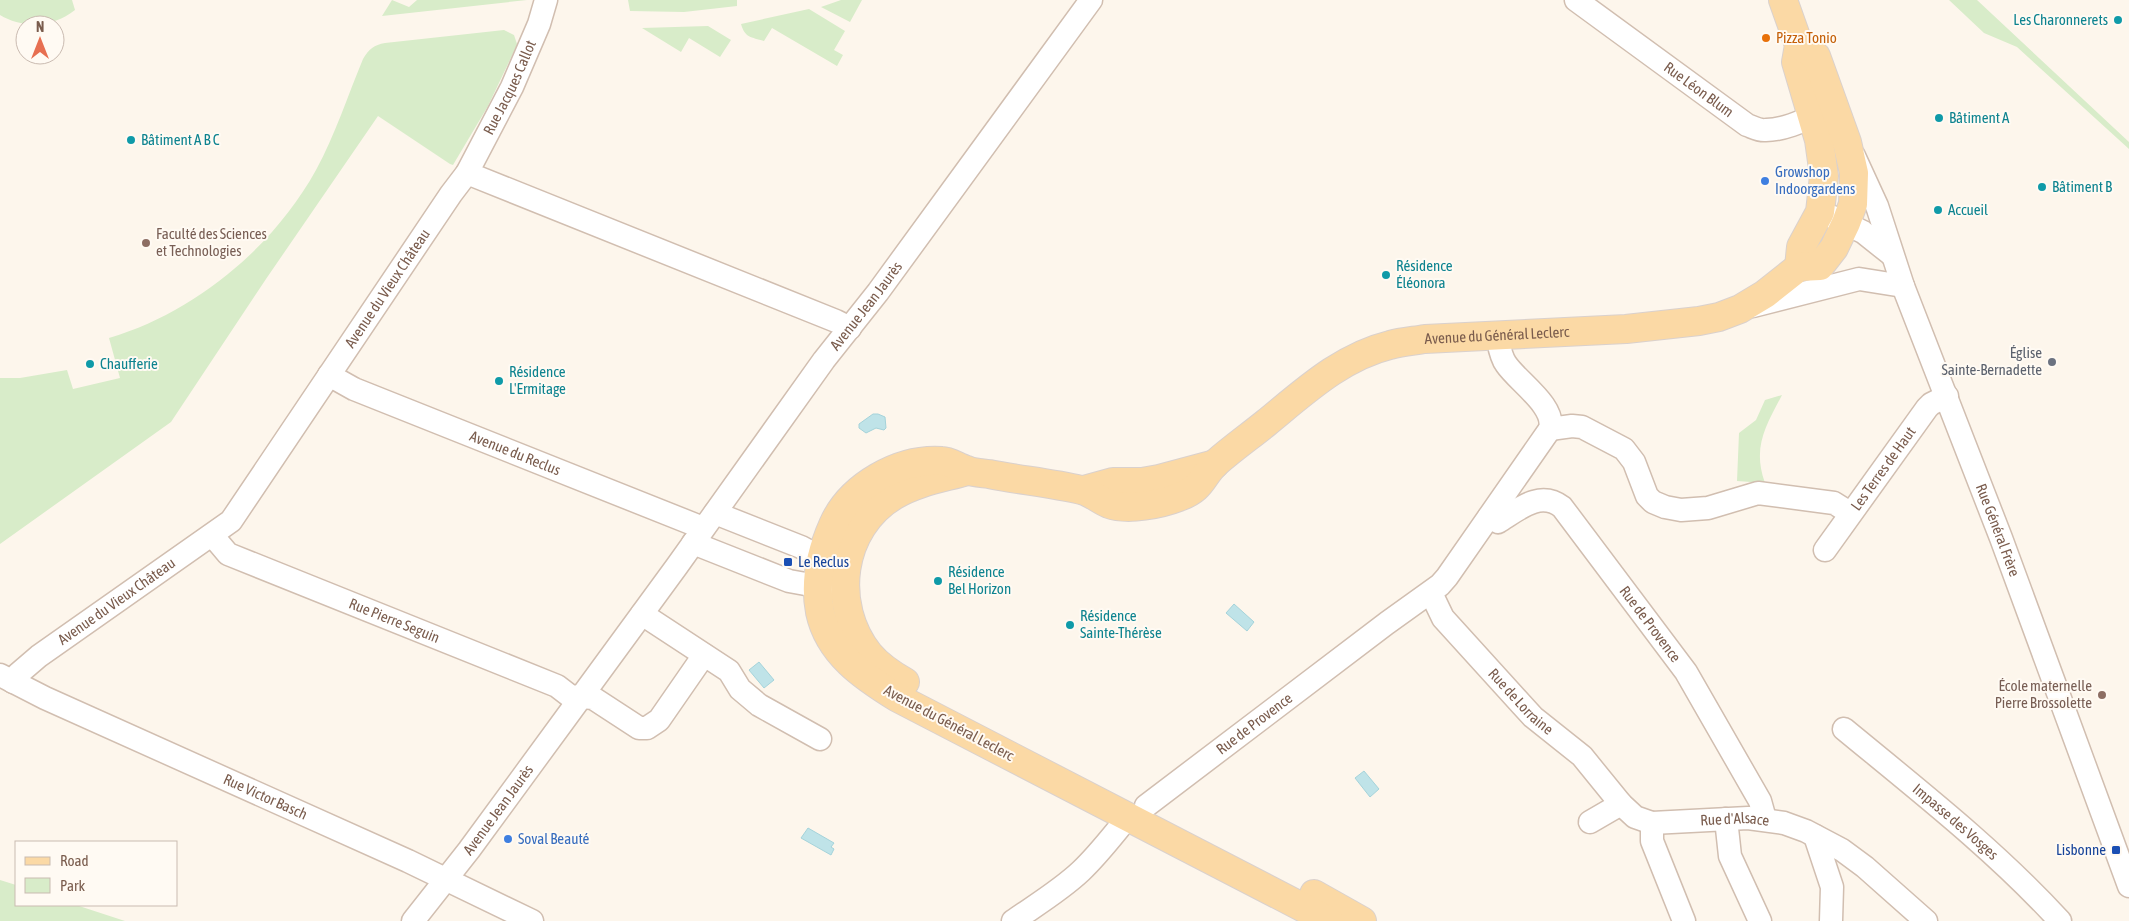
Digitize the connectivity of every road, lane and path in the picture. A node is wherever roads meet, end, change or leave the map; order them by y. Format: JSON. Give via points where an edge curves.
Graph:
{"nodes":[{"id":1,"x":546,"y":0,"type":"edge"},
{"id":2,"x":1090,"y":0,"type":"edge"},
{"id":3,"x":1576,"y":0,"type":"edge"},
{"id":4,"x":1783,"y":0,"type":"edge"},
{"id":5,"x":1824,"y":112,"type":"junction"},
{"id":6,"x":1848,"y":142,"type":"junction"},
{"id":7,"x":468,"y":173,"type":"junction"},
{"id":8,"x":1820,"y":212,"type":"junction"},
{"id":9,"x":1846,"y":223,"type":"junction"},
{"id":10,"x":1892,"y":255,"type":"junction"},
{"id":11,"x":1800,"y":267,"type":"junction"},
{"id":12,"x":1903,"y":286,"type":"junction"},
{"id":13,"x":1740,"y":309,"type":"junction"},
{"id":14,"x":850,"y":328,"type":"junction"},
{"id":15,"x":1497,"y":335,"type":"junction"},
{"id":16,"x":329,"y":375,"type":"junction"},
{"id":17,"x":1947,"y":396,"type":"junction"},
{"id":18,"x":1550,"y":429,"type":"junction"},
{"id":19,"x":969,"y":471,"type":"junction"},
{"id":20,"x":1850,"y":513,"type":"junction"},
{"id":21,"x":1489,"y":517,"type":"junction"},
{"id":22,"x":704,"y":528,"type":"junction"},
{"id":23,"x":212,"y":535,"type":"junction"},
{"id":24,"x":1825,"y":550,"type":"dead end"},
{"id":25,"x":821,"y":558,"type":"junction"},
{"id":26,"x":846,"y":579,"type":"junction"},
{"id":27,"x":818,"y":586,"type":"junction"},
{"id":28,"x":1431,"y":593,"type":"junction"},
{"id":29,"x":642,"y":614,"type":"junction"},
{"id":30,"x":704,"y":655,"type":"junction"},
{"id":31,"x":6,"y":678,"type":"edge"},
{"id":32,"x":581,"y":697,"type":"junction"},
{"id":33,"x":1844,"y":729,"type":"dead end"},
{"id":34,"x":820,"y":740,"type":"dead end"},
{"id":35,"x":1621,"y":804,"type":"junction"},
{"id":36,"x":1138,"y":811,"type":"junction"},
{"id":37,"x":1726,"y":819,"type":"junction"},
{"id":38,"x":1764,"y":819,"type":"junction"},
{"id":39,"x":1590,"y":822,"type":"dead end"},
{"id":40,"x":1652,"y":823,"type":"junction"},
{"id":41,"x":1815,"y":836,"type":"junction"},
{"id":42,"x":445,"y":879,"type":"junction"},
{"id":43,"x":2129,"y":886,"type":"edge"},
{"id":44,"x":413,"y":921,"type":"edge"},
{"id":45,"x":532,"y":921,"type":"edge"},
{"id":46,"x":1013,"y":921,"type":"edge"},
{"id":47,"x":1329,"y":921,"type":"edge"},
{"id":48,"x":1362,"y":921,"type":"edge"},
{"id":49,"x":1684,"y":921,"type":"edge"},
{"id":50,"x":1760,"y":921,"type":"edge"},
{"id":51,"x":1831,"y":921,"type":"edge"},
{"id":52,"x":1926,"y":921,"type":"edge"},
{"id":53,"x":2060,"y":921,"type":"edge"}],
"edges":[{"from":1,"to":7,"type":"street","name":"Rue Jacques Callot","via":[[523,63]]},
{"from":2,"to":14,"type":"street","name":"Avenue Jean Jaurès"},
{"from":3,"to":5,"type":"street","name":"Rue Léon Blum","via":[[1747,125],[1766,130]]},
{"from":4,"to":5,"type":"main road","name":"Avenue du Général Leclerc","via":[[1799,45],[1816,56]]},
{"from":5,"to":6,"type":"main road","name":"Avenue du Général Leclerc"},
{"from":5,"to":8,"type":"main road","name":"Avenue du Général Leclerc","via":[[1819,140],[1824,176]]},
{"from":6,"to":9,"type":"main road","name":"Avenue du Général Leclerc","via":[[1854,186],[1853,204]]},
{"from":6,"to":10,"type":"street","name":"Rue Général Frère","via":[[1877,206]]},
{"from":7,"to":14,"type":"street"},
{"from":7,"to":16,"type":"street","name":"Avenue du Vieux Château"},
{"from":8,"to":9,"type":"street"},
{"from":8,"to":11,"type":"main road","name":"Avenue du Général Leclerc","via":[[1801,246]]},
{"from":9,"to":10,"type":"street"},
{"from":9,"to":11,"type":"main road","name":"Avenue du Général Leclerc","via":[[1834,248],[1820,266]]},
{"from":10,"to":12,"type":"street","name":"Rue Général Frère"},
{"from":11,"to":13,"type":"main road","name":"Avenue du Général Leclerc"},
{"from":12,"to":13,"type":"street","via":[[1858,279]]},
{"from":12,"to":17,"type":"street","name":"Rue Général Frère"},
{"from":13,"to":15,"type":"main road","name":"Avenue du Général Leclerc","via":[[1706,320],[1649,328]]},
{"from":14,"to":22,"type":"street","name":"Avenue Jean Jaurès"},
{"from":15,"to":18,"type":"street","via":[[1505,364],[1544,405],[1550,415]]},
{"from":15,"to":19,"type":"main road","name":"Avenue du Général Leclerc","via":[[1405,342],[1357,357],[1305,391],[1215,464],[1195,490],[1157,504],[1110,504],[1084,490]]},
{"from":16,"to":22,"type":"street","name":"Avenue du Reclus","via":[[343,384]]},
{"from":16,"to":23,"type":"street","name":"Avenue du Vieux Château","via":[[231,521]]},
{"from":17,"to":20,"type":"street","name":"Les Terres de Haut","via":[[1927,408]]},
{"from":17,"to":43,"type":"street","name":"Rue Général Frère"},
{"from":18,"to":20,"type":"street","via":[[1582,428],[1624,449],[1634,462],[1647,496],[1665,507],[1681,510],[1708,508],[1758,493],[1834,503]]},
{"from":18,"to":21,"type":"street","name":"Rue de Provence"},
{"from":19,"to":25,"type":"main road","name":"Avenue du Général Leclerc","via":[[944,461],[916,463],[876,479],[859,490],[839,513]]},
{"from":19,"to":26,"type":"main road","name":"Avenue du Général Leclerc","via":[[911,487],[881,506],[857,533]]},
{"from":20,"to":24,"type":"street","name":"Les Terres de Haut"},
{"from":21,"to":28,"type":"street","name":"Rue de Provence","via":[[1447,577]]},
{"from":21,"to":38,"type":"street","name":"Rue de Provence","via":[[1498,522],[1533,501],[1546,499],[1562,507],[1686,672],[1760,801]]},
{"from":22,"to":25,"type":"street","name":"Avenue du Reclus","via":[[801,547]]},
{"from":22,"to":27,"type":"street","name":"Avenue du Reclus","via":[[789,581]]},
{"from":22,"to":29,"type":"street","name":"Avenue Jean Jaurès"},
{"from":23,"to":31,"type":"street","name":"Avenue du Vieux Château","via":[[18,674]]},
{"from":23,"to":32,"type":"street","name":"Rue Pierre Seguin","via":[[228,554],[557,686],[570,696]]},
{"from":25,"to":26,"type":"street","name":"Avenue du Reclus"},
{"from":25,"to":27,"type":"main road","name":"Avenue du Général Leclerc"},
{"from":26,"to":27,"type":"street","name":"Avenue du Reclus"},
{"from":26,"to":36,"type":"main road","name":"Avenue du Général Leclerc","via":[[846,602],[854,630],[882,668],[1108,789]]},
{"from":27,"to":36,"type":"main road","name":"Avenue du Général Leclerc","via":[[823,624],[847,662],[859,673],[898,698]]},
{"from":28,"to":35,"type":"street","name":"Rue de Lorraine","via":[[1443,618],[1533,717],[1590,764]]},
{"from":28,"to":36,"type":"street","name":"Rue de Provence"},
{"from":29,"to":30,"type":"street"},
{"from":29,"to":32,"type":"street","name":"Avenue Jean Jaurès"},
{"from":30,"to":32,"type":"street","via":[[659,720],[648,728],[639,728],[593,698]]},
{"from":30,"to":34,"type":"street","via":[[729,671],[748,697]]},
{"from":31,"to":42,"type":"street","name":"Rue Victor Basch"},
{"from":32,"to":42,"type":"street","name":"Avenue Jean Jaurès"},
{"from":33,"to":53,"type":"street","name":"Impasse des Vosges","via":[[1932,800],[2033,892]]},
{"from":35,"to":39,"type":"street"},
{"from":35,"to":40,"type":"street","name":"Rue de Lorraine","via":[[1635,817]]},
{"from":36,"to":46,"type":"street","name":"Rue de Provence","via":[[1080,872]]},
{"from":36,"to":47,"type":"main road","name":"Avenue du Général Leclerc"},
{"from":36,"to":48,"type":"main road","name":"Avenue du Général Leclerc"},
{"from":37,"to":38,"type":"street","name":"Rue d'Alsace"},
{"from":37,"to":40,"type":"street","name":"Rue d'Alsace"},
{"from":37,"to":50,"type":"street","via":[[1730,856]]},
{"from":38,"to":41,"type":"street","name":"Rue d'Alsace","via":[[1784,823]]},
{"from":40,"to":49,"type":"street","via":[[1652,841]]},
{"from":41,"to":51,"type":"street","via":[[1832,887]]},
{"from":41,"to":52,"type":"street","name":"Rue d'Alsace","via":[[1865,867]]},
{"from":42,"to":44,"type":"street","name":"Avenue Jean Jaurès"},
{"from":42,"to":45,"type":"street","name":"Rue Victor Basch"}]}
